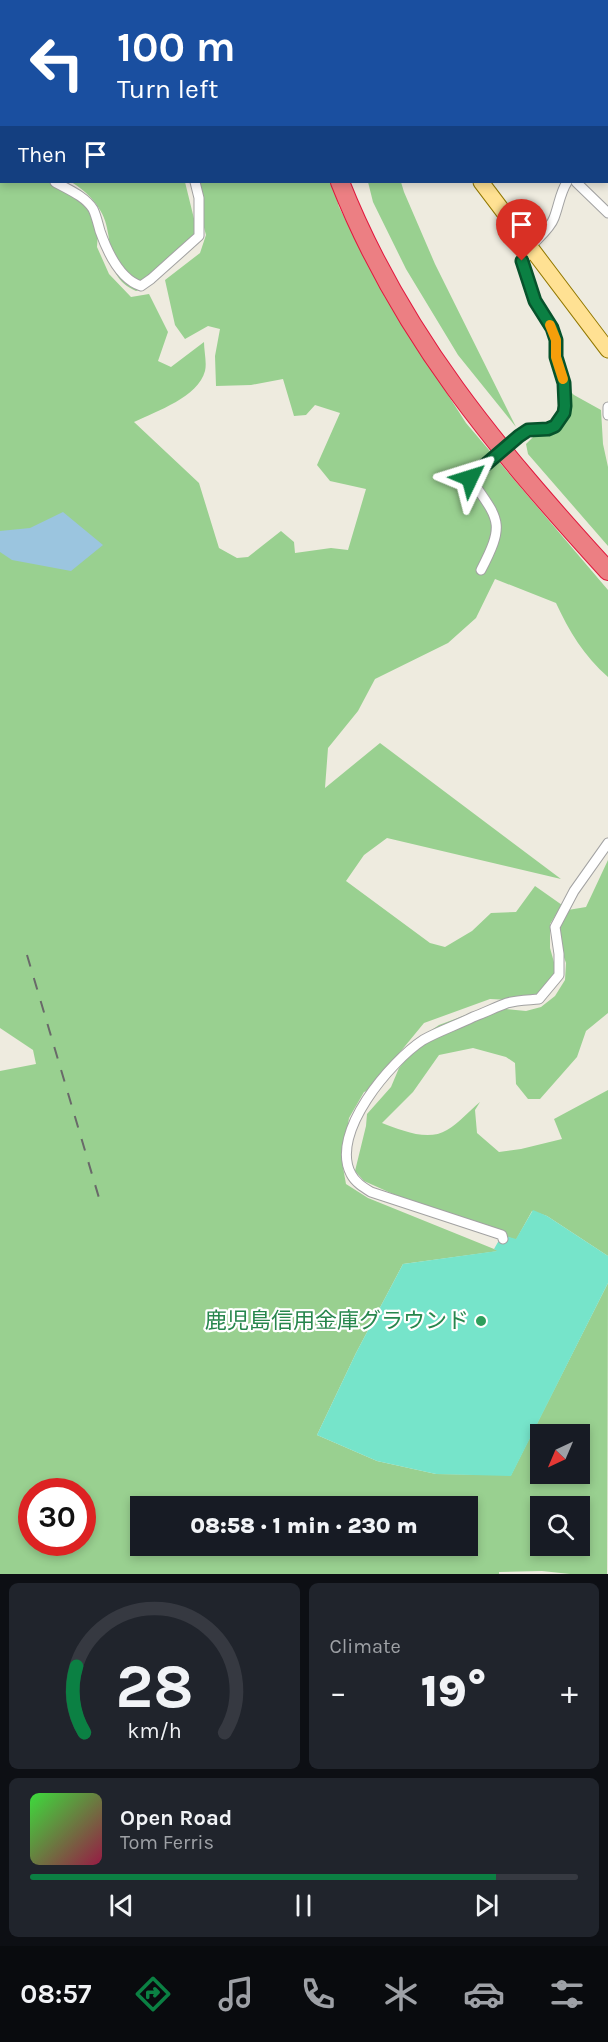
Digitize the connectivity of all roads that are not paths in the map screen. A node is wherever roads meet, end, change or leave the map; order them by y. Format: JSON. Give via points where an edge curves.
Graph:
{"nodes":[{"id":1,"x":57,"y":183,"type":"edge"},
{"id":2,"x":195,"y":183,"type":"edge"},
{"id":3,"x":340,"y":183,"type":"edge"},
{"id":4,"x":482,"y":183,"type":"edge"},
{"id":5,"x":566,"y":183,"type":"edge"},
{"id":6,"x":577,"y":183,"type":"edge"},
{"id":7,"x":608,"y":213,"type":"edge"},
{"id":8,"x":531,"y":249,"type":"junction"},
{"id":9,"x":608,"y":350,"type":"edge"},
{"id":10,"x":608,"y":406,"type":"edge"},
{"id":11,"x":608,"y":415,"type":"edge"},
{"id":12,"x":481,"y":570,"type":"dead end"},
{"id":13,"x":608,"y":571,"type":"edge"},
{"id":14,"x":608,"y":843,"type":"edge"},
{"id":15,"x":503,"y":1239,"type":"dead end"}],
"edges":[{"from":1,"to":2,"type":"street","via":[[80,196],[92,209],[105,247],[116,265],[133,283],[141,285],[199,236]]},
{"from":3,"to":13,"type":"highway","via":[[375,259],[430,355],[521,474]]},
{"from":4,"to":8,"type":"main road"},
{"from":5,"to":8,"type":"street","via":[[554,219]]},
{"from":6,"to":7,"type":"street"},
{"from":8,"to":9,"type":"main road"},
{"from":8,"to":12,"type":"street","bridge":true,"via":[[522,261],[535,301],[556,340],[556,357],[564,383],[564,413],[555,426],[528,430],[519,436],[470,478],[497,524],[497,537]]},
{"from":10,"to":11,"type":"street"},
{"from":14,"to":15,"type":"street","via":[[574,891],[555,927],[559,975],[539,999],[508,1002],[423,1041],[372,1092],[350,1136],[348,1167],[364,1187],[502,1234]]}]}
